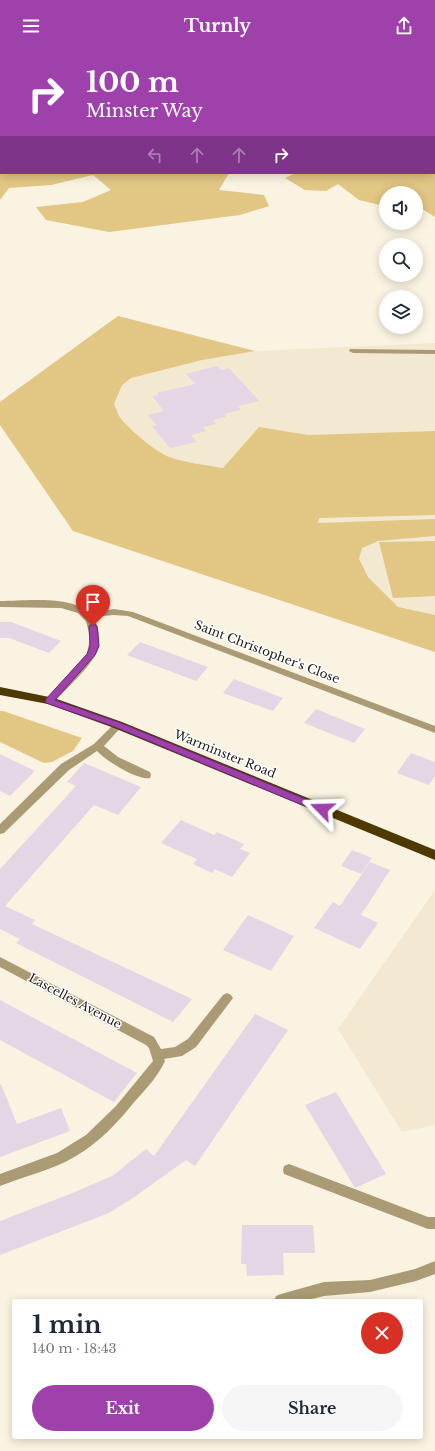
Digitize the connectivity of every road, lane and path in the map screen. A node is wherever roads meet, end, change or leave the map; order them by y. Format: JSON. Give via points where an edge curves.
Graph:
{"nodes":[{"id":1,"x":353,"y":351,"type":"dead end"},
{"id":2,"x":435,"y":352,"type":"edge"},
{"id":3,"x":0,"y":604,"type":"edge"},
{"id":4,"x":88,"y":616,"type":"junction"},
{"id":5,"x":0,"y":691,"type":"edge"},
{"id":6,"x":50,"y":701,"type":"junction"},
{"id":7,"x":118,"y":725,"type":"junction"},
{"id":8,"x":435,"y":730,"type":"edge"},
{"id":9,"x":98,"y":746,"type":"junction"},
{"id":10,"x":146,"y":775,"type":"dead end"},
{"id":11,"x":0,"y":830,"type":"edge"},
{"id":12,"x":435,"y":855,"type":"edge"},
{"id":13,"x":0,"y":962,"type":"edge"},
{"id":14,"x":227,"y":998,"type":"dead end"},
{"id":15,"x":158,"y":1055,"type":"junction"},
{"id":16,"x":289,"y":1170,"type":"dead end"},
{"id":17,"x":0,"y":1180,"type":"edge"},
{"id":18,"x":435,"y":1223,"type":"edge"},
{"id":19,"x":435,"y":1267,"type":"edge"},
{"id":20,"x":289,"y":1299,"type":"edge"}],
"edges":[{"from":1,"to":2,"type":"street"},
{"from":3,"to":4,"type":"street","via":[[66,606],[78,609]]},
{"from":4,"to":6,"type":"street","via":[[94,630],[95,646],[91,655]]},
{"from":4,"to":8,"type":"street","name":"Saint Christopher's Close","via":[[109,611],[130,614]]},
{"from":5,"to":6,"type":"highway","name":"Warminster Road"},
{"from":6,"to":7,"type":"highway","name":"Warminster Road"},
{"from":7,"to":9,"type":"street"},
{"from":7,"to":12,"type":"highway","name":"Warminster Road"},
{"from":9,"to":10,"type":"street","via":[[102,752],[120,764]]},
{"from":9,"to":11,"type":"street","via":[[65,767]]},
{"from":13,"to":15,"type":"street","name":"Lascelles Avenue","via":[[150,1041]]},
{"from":14,"to":15,"type":"street","via":[[192,1043],[178,1052]]},
{"from":15,"to":17,"type":"street","via":[[156,1067],[115,1117],[94,1136],[59,1158]]},
{"from":16,"to":18,"type":"street","via":[[428,1223]]},
{"from":19,"to":20,"type":"street","via":[[416,1275],[370,1286],[324,1290]]}]}
